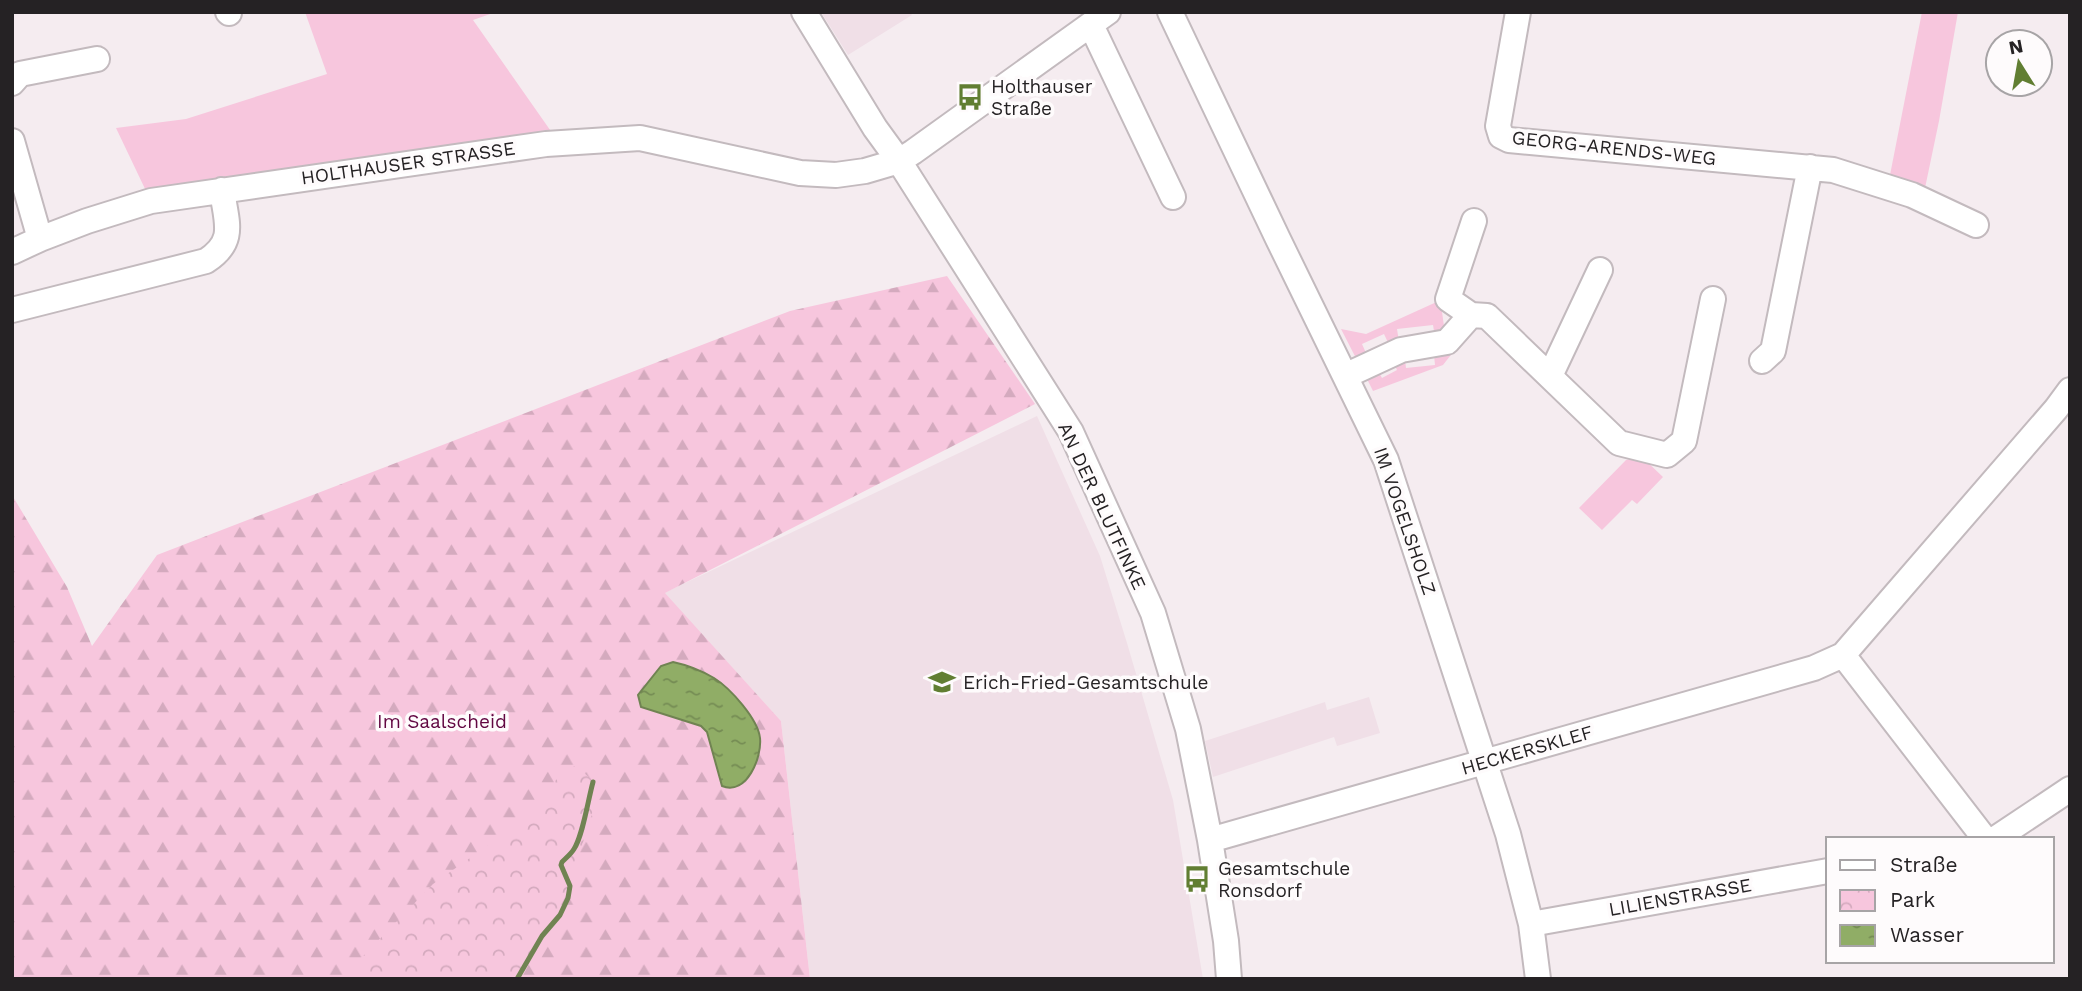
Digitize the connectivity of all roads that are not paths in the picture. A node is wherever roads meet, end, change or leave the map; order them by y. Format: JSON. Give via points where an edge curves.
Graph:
{"nodes":[{"id":1,"x":804,"y":12,"type":"edge"},
{"id":2,"x":1170,"y":12,"type":"edge"},
{"id":3,"x":1518,"y":12,"type":"edge"},
{"id":4,"x":1100,"y":19,"type":"edge"},
{"id":5,"x":97,"y":58,"type":"dead end"},
{"id":6,"x":12,"y":83,"type":"edge"},
{"id":7,"x":12,"y":141,"type":"edge"},
{"id":8,"x":899,"y":161,"type":"junction"},
{"id":9,"x":1810,"y":166,"type":"junction"},
{"id":10,"x":222,"y":190,"type":"junction"},
{"id":11,"x":1173,"y":197,"type":"dead end"},
{"id":12,"x":1474,"y":221,"type":"dead end"},
{"id":13,"x":1976,"y":225,"type":"dead end"},
{"id":14,"x":40,"y":239,"type":"junction"},
{"id":15,"x":12,"y":252,"type":"edge"},
{"id":16,"x":1600,"y":270,"type":"dead end"},
{"id":17,"x":1713,"y":299,"type":"dead end"},
{"id":18,"x":12,"y":310,"type":"edge"},
{"id":19,"x":1471,"y":315,"type":"junction"},
{"id":20,"x":1762,"y":361,"type":"dead end"},
{"id":21,"x":1345,"y":376,"type":"junction"},
{"id":22,"x":1550,"y":376,"type":"junction"},
{"id":23,"x":2070,"y":390,"type":"edge"},
{"id":24,"x":1843,"y":655,"type":"junction"},
{"id":25,"x":1484,"y":762,"type":"junction"},
{"id":26,"x":2070,"y":789,"type":"edge"},
{"id":27,"x":1983,"y":837,"type":"edge"},
{"id":28,"x":1998,"y":837,"type":"edge"},
{"id":29,"x":1210,"y":840,"type":"junction"},
{"id":30,"x":1826,"y":871,"type":"edge"},
{"id":31,"x":1531,"y":923,"type":"junction"},
{"id":32,"x":1229,"y":979,"type":"edge"},
{"id":33,"x":1538,"y":979,"type":"edge"}],
"edges":[{"from":1,"to":8,"type":"street","name":"AN DER BLUTFINKE"},
{"from":2,"to":21,"type":"street","name":"IM VOGELSHOLZ"},
{"from":3,"to":9,"type":"street","name":"GEORG-ARENDS-WEG","via":[[1500,112],[1501,136],[1522,142]]},
{"from":4,"to":8,"type":"street","name":"HOLTHAUSER STRASSE"},
{"from":4,"to":11,"type":"street","name":"HOLTHAUSER STRASSE"},
{"from":5,"to":6,"type":"street","via":[[20,74]]},
{"from":7,"to":14,"type":"street"},
{"from":8,"to":10,"type":"street","name":"HOLTHAUSER STRASSE","via":[[836,175],[800,173],[639,138],[546,144]]},
{"from":8,"to":29,"type":"street","name":"AN DER BLUTFINKE","via":[[1070,432],[1153,613],[1188,729]]},
{"from":9,"to":13,"type":"street","name":"GEORG-ARENDS-WEG","via":[[1912,195]]},
{"from":9,"to":20,"type":"street","via":[[1773,351]]},
{"from":10,"to":14,"type":"street","name":"HOLTHAUSER STRASSE","via":[[151,201]]},
{"from":10,"to":18,"type":"street","via":[[226,242],[206,261]]},
{"from":12,"to":19,"type":"street","via":[[1448,299]]},
{"from":14,"to":15,"type":"street","name":"HOLTHAUSER STRASSE"},
{"from":16,"to":22,"type":"street"},
{"from":17,"to":22,"type":"street","via":[[1684,441],[1667,455],[1619,443]]},
{"from":19,"to":21,"type":"street","via":[[1447,342],[1401,350]]},
{"from":19,"to":22,"type":"street","via":[[1488,316]]},
{"from":21,"to":25,"type":"street","name":"IM VOGELSHOLZ","via":[[1386,460]]},
{"from":23,"to":24,"type":"street","name":"HECKERSKLEF"},
{"from":24,"to":25,"type":"street","name":"HECKERSKLEF","via":[[1814,668]]},
{"from":24,"to":27,"type":"street"},
{"from":25,"to":29,"type":"street","name":"HECKERSKLEF"},
{"from":25,"to":31,"type":"street","name":"IM VOGELSHOLZ"},
{"from":26,"to":28,"type":"street"},
{"from":29,"to":32,"type":"street","name":"AN DER BLUTFINKE"},
{"from":30,"to":31,"type":"street","name":"LILIENSTRASSE"},
{"from":31,"to":33,"type":"street","name":"IM VOGELSHOLZ"}]}
